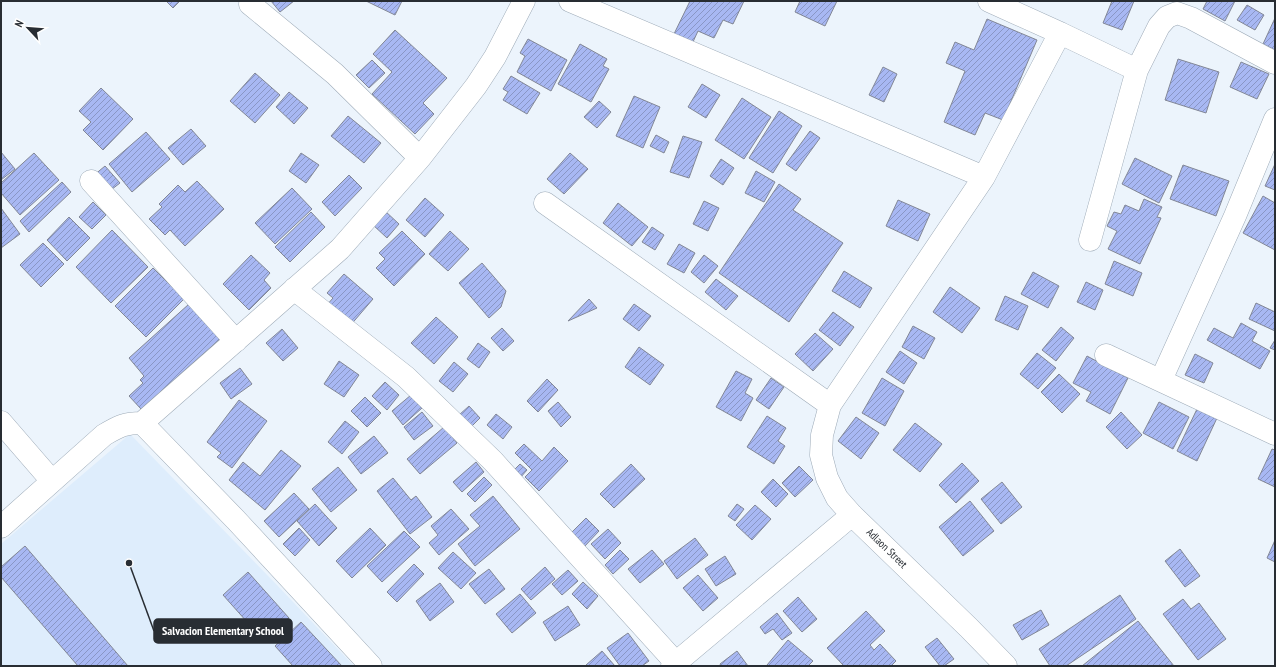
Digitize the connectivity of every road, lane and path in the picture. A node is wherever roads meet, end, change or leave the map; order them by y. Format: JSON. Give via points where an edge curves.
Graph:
{"nodes":[{"id":1,"x":524,"y":1,"type":"edge"},
{"id":2,"x":570,"y":1,"type":"edge"},
{"id":3,"x":989,"y":1,"type":"edge"},
{"id":4,"x":250,"y":4,"type":"dead end"},
{"id":5,"x":1060,"y":33,"type":"junction"},
{"id":6,"x":1275,"y":63,"type":"edge"},
{"id":7,"x":1137,"y":70,"type":"junction"},
{"id":8,"x":1275,"y":119,"type":"edge"},
{"id":9,"x":420,"y":158,"type":"junction"},
{"id":10,"x":984,"y":177,"type":"junction"},
{"id":11,"x":91,"y":181,"type":"dead end"},
{"id":12,"x":545,"y":203,"type":"dead end"},
{"id":13,"x":1090,"y":240,"type":"dead end"},
{"id":14,"x":294,"y":289,"type":"junction"},
{"id":15,"x":236,"y":341,"type":"junction"},
{"id":16,"x":1106,"y":355,"type":"dead end"},
{"id":17,"x":1161,"y":380,"type":"junction"},
{"id":18,"x":830,"y":405,"type":"junction"},
{"id":19,"x":1,"y":422,"type":"edge"},
{"id":20,"x":142,"y":423,"type":"junction"},
{"id":21,"x":1275,"y":434,"type":"edge"},
{"id":22,"x":52,"y":481,"type":"junction"},
{"id":23,"x":852,"y":515,"type":"junction"},
{"id":24,"x":1,"y":527,"type":"edge"},
{"id":25,"x":674,"y":664,"type":"edge"},
{"id":26,"x":371,"y":666,"type":"edge"},
{"id":27,"x":1006,"y":666,"type":"edge"}],
"edges":[{"from":1,"to":9,"type":"street","via":[[495,57],[476,86]]},
{"from":2,"to":10,"type":"street"},
{"from":3,"to":5,"type":"street"},
{"from":4,"to":9,"type":"street","via":[[335,74]]},
{"from":5,"to":7,"type":"street"},
{"from":5,"to":10,"type":"street","name":"Adlaon Street"},
{"from":6,"to":7,"type":"street","via":[[1177,13],[1167,17],[1159,26]]},
{"from":7,"to":13,"type":"street"},
{"from":8,"to":17,"type":"street","via":[[1236,216]]},
{"from":9,"to":14,"type":"street","via":[[340,249]]},
{"from":10,"to":18,"type":"street","name":"Adlaon Street"},
{"from":11,"to":15,"type":"street"},
{"from":12,"to":18,"type":"street"},
{"from":14,"to":15,"type":"street"},
{"from":14,"to":25,"type":"street","via":[[406,377],[488,456]]},
{"from":15,"to":20,"type":"street"},
{"from":16,"to":17,"type":"street"},
{"from":17,"to":21,"type":"street"},
{"from":18,"to":23,"type":"street","name":"Adlaon Street","via":[[822,435],[821,455],[827,478],[837,498]]},
{"from":19,"to":22,"type":"street"},
{"from":20,"to":22,"type":"street","via":[[128,423],[104,435]]},
{"from":20,"to":26,"type":"street"},
{"from":22,"to":24,"type":"street"},
{"from":23,"to":25,"type":"street"},
{"from":23,"to":27,"type":"street","name":"Adlaon Street"}]}
